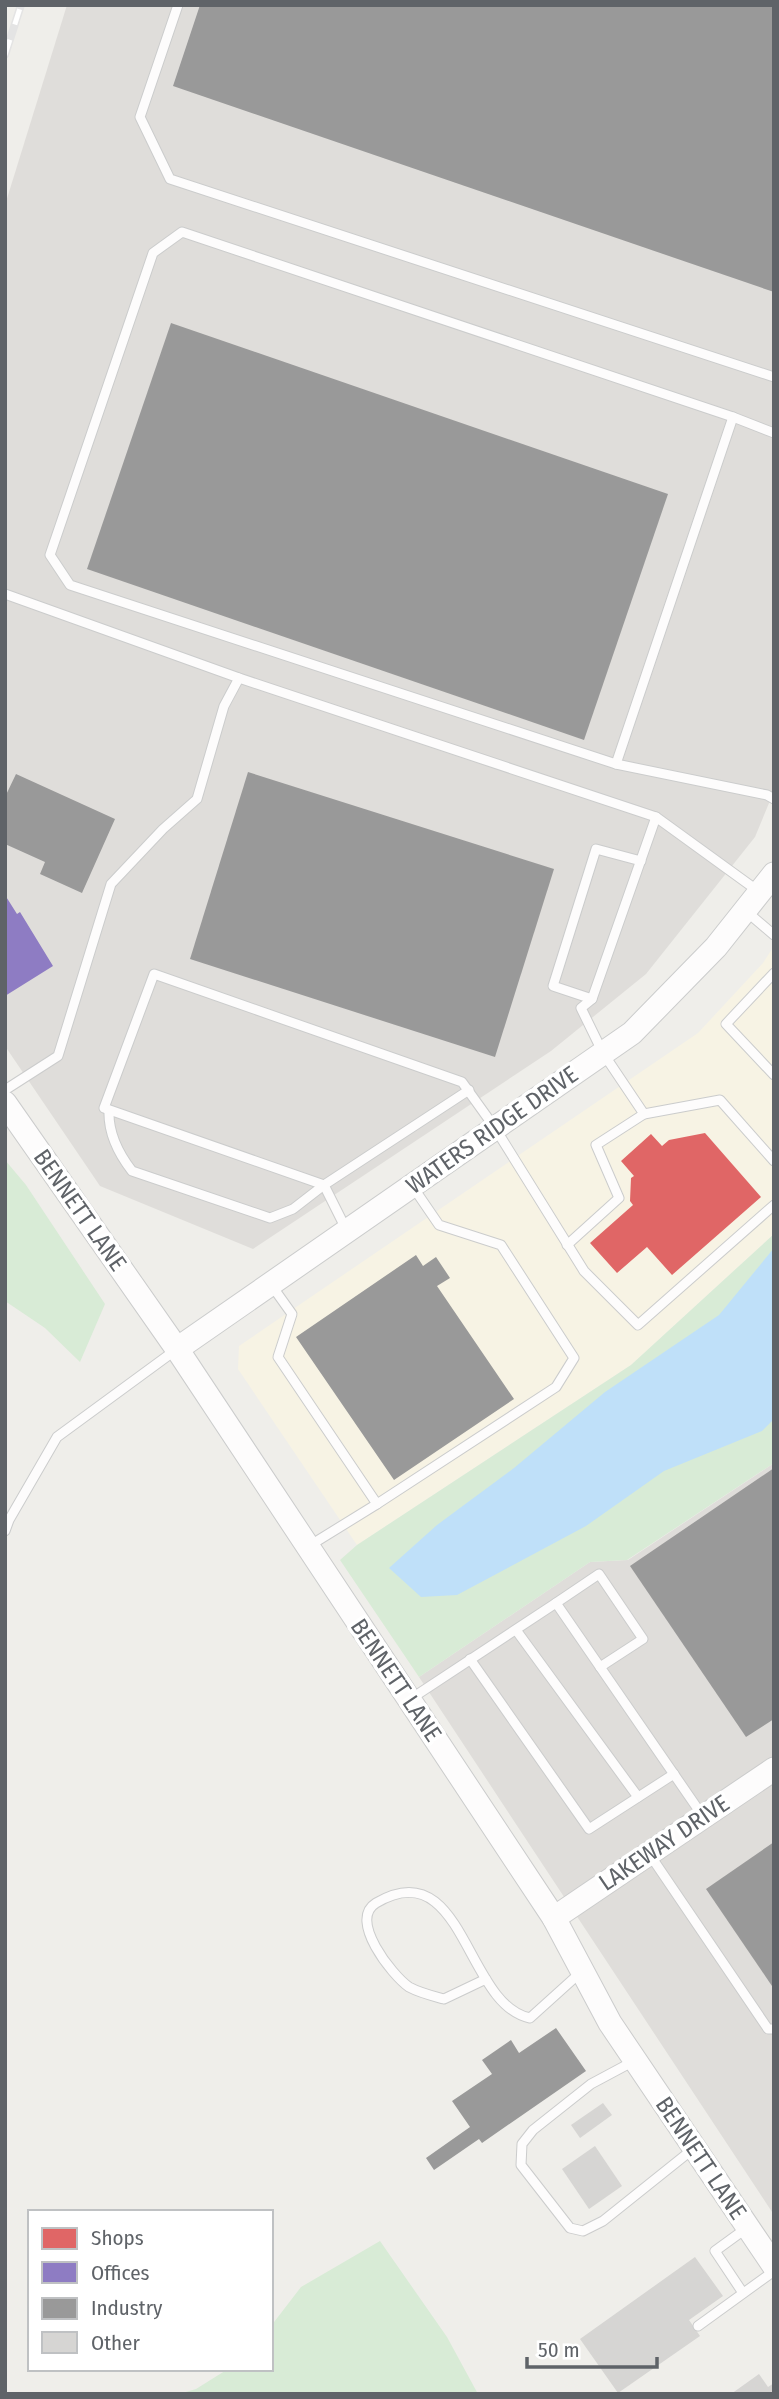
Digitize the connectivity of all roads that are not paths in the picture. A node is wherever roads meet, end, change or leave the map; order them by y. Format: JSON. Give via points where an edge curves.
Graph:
{"nodes":[{"id":1,"x":178,"y":5,"type":"edge"},
{"id":2,"x":774,"y":377,"type":"edge"},
{"id":3,"x":733,"y":417,"type":"junction"},
{"id":4,"x":774,"y":433,"type":"edge"},
{"id":5,"x":5,"y":594,"type":"edge"},
{"id":6,"x":239,"y":678,"type":"junction"},
{"id":7,"x":616,"y":764,"type":"junction"},
{"id":8,"x":774,"y":799,"type":"edge"},
{"id":9,"x":656,"y":817,"type":"junction"},
{"id":10,"x":641,"y":861,"type":"junction"},
{"id":11,"x":767,"y":883,"type":"edge"},
{"id":12,"x":745,"y":911,"type":"junction"},
{"id":13,"x":774,"y":935,"type":"edge"},
{"id":14,"x":774,"y":973,"type":"edge"},
{"id":15,"x":592,"y":999,"type":"junction"},
{"id":16,"x":603,"y":1053,"type":"junction"},
{"id":17,"x":774,"y":1075,"type":"edge"},
{"id":18,"x":5,"y":1090,"type":"edge"},
{"id":19,"x":468,"y":1090,"type":"junction"},
{"id":20,"x":5,"y":1103,"type":"edge"},
{"id":21,"x":109,"y":1110,"type":"junction"},
{"id":22,"x":644,"y":1114,"type":"junction"},
{"id":23,"x":495,"y":1128,"type":"junction"},
{"id":24,"x":774,"y":1161,"type":"edge"},
{"id":25,"x":324,"y":1185,"type":"junction"},
{"id":26,"x":412,"y":1186,"type":"junction"},
{"id":27,"x":774,"y":1205,"type":"edge"},
{"id":28,"x":347,"y":1231,"type":"junction"},
{"id":29,"x":567,"y":1245,"type":"junction"},
{"id":30,"x":271,"y":1284,"type":"junction"},
{"id":31,"x":177,"y":1349,"type":"junction"},
{"id":32,"x":377,"y":1504,"type":"junction"},
{"id":33,"x":5,"y":1531,"type":"edge"},
{"id":34,"x":308,"y":1547,"type":"junction"},
{"id":35,"x":556,"y":1603,"type":"junction"},
{"id":36,"x":516,"y":1630,"type":"junction"},
{"id":37,"x":470,"y":1659,"type":"junction"},
{"id":38,"x":600,"y":1667,"type":"junction"},
{"id":39,"x":409,"y":1700,"type":"junction"},
{"id":40,"x":774,"y":1769,"type":"edge"},
{"id":41,"x":674,"y":1774,"type":"junction"},
{"id":42,"x":638,"y":1797,"type":"junction"},
{"id":43,"x":703,"y":1816,"type":"junction"},
{"id":44,"x":649,"y":1853,"type":"junction"},
{"id":45,"x":554,"y":1918,"type":"junction"},
{"id":46,"x":583,"y":1971,"type":"junction"},
{"id":47,"x":486,"y":1979,"type":"junction"},
{"id":48,"x":774,"y":2029,"type":"edge"},
{"id":49,"x":635,"y":2061,"type":"junction"},
{"id":50,"x":694,"y":2148,"type":"junction"},
{"id":51,"x":748,"y":2227,"type":"junction"},
{"id":52,"x":774,"y":2266,"type":"edge"},
{"id":53,"x":774,"y":2271,"type":"edge"},
{"id":54,"x":743,"y":2293,"type":"junction"},
{"id":55,"x":698,"y":2326,"type":"dead end"}],
"edges":[{"from":1,"to":2,"type":"lane","via":[[140,117],[170,179]]},
{"from":3,"to":4,"type":"lane"},
{"from":3,"to":7,"type":"lane"},
{"from":3,"to":7,"type":"lane","via":[[182,232],[153,253],[54,542],[50,555],[70,585]]},
{"from":5,"to":6,"type":"lane"},
{"from":6,"to":9,"type":"lane"},
{"from":6,"to":18,"type":"lane","via":[[224,706],[197,799],[111,884],[58,1056]]},
{"from":7,"to":8,"type":"lane"},
{"from":9,"to":10,"type":"lane"},
{"from":9,"to":11,"type":"lane"},
{"from":10,"to":15,"type":"lane"},
{"from":10,"to":15,"type":"lane","via":[[596,849],[553,986]]},
{"from":11,"to":12,"type":"street","name":"WATERS RIDGE DRIVE"},
{"from":12,"to":13,"type":"lane"},
{"from":12,"to":16,"type":"street","name":"WATERS RIDGE DRIVE","via":[[676,990],[632,1033]]},
{"from":14,"to":17,"type":"lane","via":[[726,1024]]},
{"from":15,"to":16,"type":"lane","via":[[581,1008]]},
{"from":16,"to":22,"type":"lane"},
{"from":16,"to":23,"type":"street","name":"WATERS RIDGE DRIVE"},
{"from":19,"to":21,"type":"lane","via":[[461,1082],[154,974],[104,1108]]},
{"from":19,"to":23,"type":"lane"},
{"from":19,"to":25,"type":"lane"},
{"from":20,"to":31,"type":"street","name":"BENNETT LANE"},
{"from":21,"to":25,"type":"lane"},
{"from":21,"to":25,"type":"lane","via":[[108,1125],[132,1171],[270,1218],[293,1209]]},
{"from":22,"to":24,"type":"lane","via":[[720,1100]]},
{"from":22,"to":29,"type":"lane","via":[[596,1145],[619,1198]]},
{"from":23,"to":26,"type":"street","name":"WATERS RIDGE DRIVE"},
{"from":23,"to":29,"type":"lane"},
{"from":25,"to":28,"type":"lane"},
{"from":26,"to":28,"type":"street","name":"WATERS RIDGE DRIVE"},
{"from":26,"to":32,"type":"lane","via":[[439,1225],[500,1245],[574,1358],[556,1387]]},
{"from":27,"to":29,"type":"lane","via":[[638,1325],[584,1272]]},
{"from":28,"to":30,"type":"street","name":"WATERS RIDGE DRIVE"},
{"from":30,"to":31,"type":"street","name":"WATERS RIDGE DRIVE"},
{"from":30,"to":32,"type":"lane","via":[[292,1314],[278,1357]]},
{"from":31,"to":33,"type":"lane","via":[[57,1437]]},
{"from":31,"to":34,"type":"street","name":"BENNETT LANE"},
{"from":32,"to":34,"type":"lane"},
{"from":34,"to":39,"type":"street","name":"BENNETT LANE"},
{"from":35,"to":36,"type":"lane"},
{"from":35,"to":38,"type":"lane"},
{"from":35,"to":38,"type":"lane","via":[[599,1574],[643,1639]]},
{"from":36,"to":37,"type":"lane"},
{"from":36,"to":42,"type":"lane"},
{"from":37,"to":39,"type":"lane"},
{"from":37,"to":42,"type":"lane","via":[[589,1829]]},
{"from":38,"to":41,"type":"lane"},
{"from":39,"to":45,"type":"street","name":"BENNETT LANE"},
{"from":40,"to":43,"type":"street","name":"LAKEWAY DRIVE"},
{"from":41,"to":42,"type":"lane"},
{"from":41,"to":43,"type":"lane"},
{"from":43,"to":44,"type":"street","name":"LAKEWAY DRIVE"},
{"from":44,"to":45,"type":"street","name":"LAKEWAY DRIVE"},
{"from":44,"to":48,"type":"lane","via":[[768,2029]]},
{"from":45,"to":46,"type":"street","name":"BENNETT LANE"},
{"from":46,"to":47,"type":"lane","via":[[530,2018],[517,2016]]},
{"from":46,"to":49,"type":"street","name":"BENNETT LANE"},
{"from":47,"to":47,"type":"lane","via":[[452,1920],[431,1899],[413,1891],[394,1894],[372,1906],[368,1931],[376,1950],[408,1986],[444,1999]]},
{"from":49,"to":50,"type":"street","name":"BENNETT LANE"},
{"from":49,"to":50,"type":"lane","via":[[591,2084],[533,2130],[522,2144],[521,2165],[570,2228],[583,2231],[603,2221]]},
{"from":50,"to":51,"type":"street","name":"BENNETT LANE"},
{"from":51,"to":52,"type":"street","name":"BENNETT LANE"},
{"from":51,"to":54,"type":"lane","via":[[715,2251]]},
{"from":53,"to":54,"type":"lane"},
{"from":54,"to":55,"type":"lane"}]}
